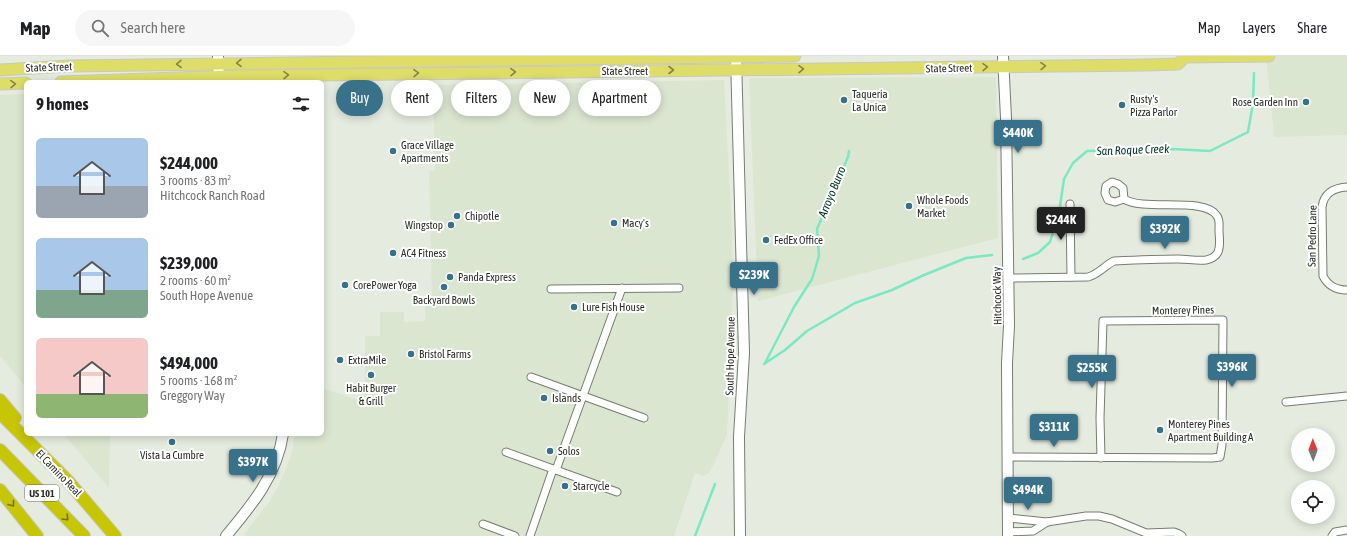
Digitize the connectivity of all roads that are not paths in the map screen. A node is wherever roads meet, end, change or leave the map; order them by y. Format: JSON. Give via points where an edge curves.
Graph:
{"nodes":[{"id":1,"x":736,"y":56,"type":"edge"},
{"id":2,"x":795,"y":56,"type":"edge"},
{"id":3,"x":1185,"y":56,"type":"edge"},
{"id":4,"x":1237,"y":56,"type":"edge"},
{"id":5,"x":1269,"y":56,"type":"edge"},
{"id":6,"x":474,"y":58,"type":"edge"},
{"id":7,"x":218,"y":60,"type":"edge"},
{"id":8,"x":1004,"y":62,"type":"edge"},
{"id":9,"x":0,"y":70,"type":"edge"},
{"id":10,"x":737,"y":70,"type":"junction"},
{"id":11,"x":474,"y":73,"type":"junction"},
{"id":12,"x":219,"y":79,"type":"edge"},
{"id":13,"x":166,"y":80,"type":"edge"},
{"id":14,"x":24,"y":83,"type":"edge"},
{"id":15,"x":0,"y":84,"type":"edge"},
{"id":16,"x":1347,"y":187,"type":"edge"},
{"id":17,"x":1124,"y":199,"type":"dead end"},
{"id":18,"x":1070,"y":204,"type":"dead end"},
{"id":19,"x":1071,"y":277,"type":"junction"},
{"id":20,"x":1009,"y":278,"type":"junction"},
{"id":21,"x":622,"y":288,"type":"junction"},
{"id":22,"x":679,"y":288,"type":"dead end"},
{"id":23,"x":551,"y":289,"type":"dead end"},
{"id":24,"x":1345,"y":290,"type":"edge"},
{"id":25,"x":531,"y":377,"type":"dead end"},
{"id":26,"x":583,"y":396,"type":"junction"},
{"id":27,"x":1347,"y":396,"type":"edge"},
{"id":28,"x":0,"y":400,"type":"edge"},
{"id":29,"x":1286,"y":402,"type":"dead end"},
{"id":30,"x":0,"y":413,"type":"edge"},
{"id":31,"x":644,"y":418,"type":"dead end"},
{"id":32,"x":24,"y":429,"type":"edge"},
{"id":33,"x":31,"y":436,"type":"edge"},
{"id":34,"x":283,"y":436,"type":"edge"},
{"id":35,"x":0,"y":450,"type":"edge"},
{"id":36,"x":506,"y":452,"type":"dead end"},
{"id":37,"x":1008,"y":457,"type":"junction"},
{"id":38,"x":1101,"y":458,"type":"junction"},
{"id":39,"x":555,"y":470,"type":"junction"},
{"id":40,"x":68,"y":481,"type":"junction"},
{"id":41,"x":0,"y":490,"type":"edge"},
{"id":42,"x":617,"y":492,"type":"dead end"},
{"id":43,"x":1008,"y":518,"type":"junction"},
{"id":44,"x":1046,"y":522,"type":"junction"},
{"id":45,"x":483,"y":524,"type":"dead end"},
{"id":46,"x":1347,"y":530,"type":"edge"},
{"id":47,"x":1008,"y":534,"type":"edge"},
{"id":48,"x":229,"y":535,"type":"edge"},
{"id":49,"x":37,"y":536,"type":"edge"},
{"id":50,"x":84,"y":536,"type":"edge"},
{"id":51,"x":116,"y":536,"type":"edge"},
{"id":52,"x":515,"y":536,"type":"edge"},
{"id":53,"x":530,"y":536,"type":"edge"},
{"id":54,"x":740,"y":536,"type":"edge"},
{"id":55,"x":1182,"y":536,"type":"edge"},
{"id":56,"x":1332,"y":536,"type":"edge"}],
"edges":[{"from":1,"to":2,"type":"main road","name":"State Street"},
{"from":1,"to":6,"type":"main road","name":"State Street"},
{"from":1,"to":10,"type":"main road","name":"South Hope Avenue"},
{"from":3,"to":4,"type":"main road","name":"State Street"},
{"from":8,"to":3,"type":"main road","name":"State Street","one_way":true,"via":[[1178,64]]},
{"from":4,"to":5,"type":"main road","name":"State Street"},
{"from":6,"to":7,"type":"main road","name":"State Street","one_way":true},
{"from":6,"to":11,"type":"street"},
{"from":7,"to":9,"type":"main road","name":"State Street","one_way":true},
{"from":7,"to":12,"type":"main road"},
{"from":10,"to":8,"type":"main road","name":"State Street","one_way":true},
{"from":8,"to":20,"type":"main road","name":"Hitchcock Way"},
{"from":11,"to":10,"type":"main road","name":"State Street","one_way":true},
{"from":10,"to":54,"type":"main road","name":"South Hope Avenue","via":[[744,353],[739,434]]},
{"from":12,"to":11,"type":"main road","name":"State Street","one_way":true},
{"from":12,"to":13,"type":"main road","name":"State Street"},
{"from":15,"to":14,"type":"main road","name":"State Street","one_way":true},
{"from":16,"to":24,"type":"street","name":"San Pedro Lane","via":[[1337,188],[1328,193],[1322,207],[1323,276],[1328,284],[1337,290]]},
{"from":17,"to":19,"type":"street","via":[[1140,205],[1185,205],[1213,211],[1219,219],[1219,250],[1216,255],[1206,260],[1114,261],[1095,275]]},
{"from":18,"to":19,"type":"street"},
{"from":19,"to":20,"type":"street"},
{"from":20,"to":37,"type":"main road","name":"Hitchcock Way"},
{"from":21,"to":22,"type":"street"},
{"from":21,"to":23,"type":"street"},
{"from":21,"to":26,"type":"street"},
{"from":25,"to":26,"type":"street"},
{"from":26,"to":31,"type":"street"},
{"from":26,"to":39,"type":"street"},
{"from":27,"to":29,"type":"street"},
{"from":28,"to":32,"type":"highway"},
{"from":30,"to":40,"type":"highway","name":"El Camino Real","number":"US 101"},
{"from":33,"to":40,"type":"highway"},
{"from":34,"to":48,"type":"main road","via":[[276,463],[267,482]]},
{"from":35,"to":50,"type":"highway","number":"US 101","one_way":true},
{"from":36,"to":39,"type":"street"},
{"from":37,"to":38,"type":"street"},
{"from":37,"to":43,"type":"main road","name":"Hitchcock Way"},
{"from":38,"to":38,"type":"street","name":"Monterey Pines","via":[[1103,321],[1224,320],[1220,457]]},
{"from":39,"to":42,"type":"street"},
{"from":39,"to":53,"type":"street"},
{"from":40,"to":51,"type":"highway","name":"El Camino Real","number":"US 101"},
{"from":41,"to":49,"type":"highway","one_way":true},
{"from":43,"to":44,"type":"street"},
{"from":43,"to":47,"type":"main road","name":"Hitchcock Way"},
{"from":44,"to":47,"type":"street","via":[[1033,531]]},
{"from":44,"to":55,"type":"street","via":[[1099,516],[1146,533],[1174,532]]},
{"from":45,"to":52,"type":"street"},
{"from":46,"to":56,"type":"street","via":[[1335,532]]}]}
